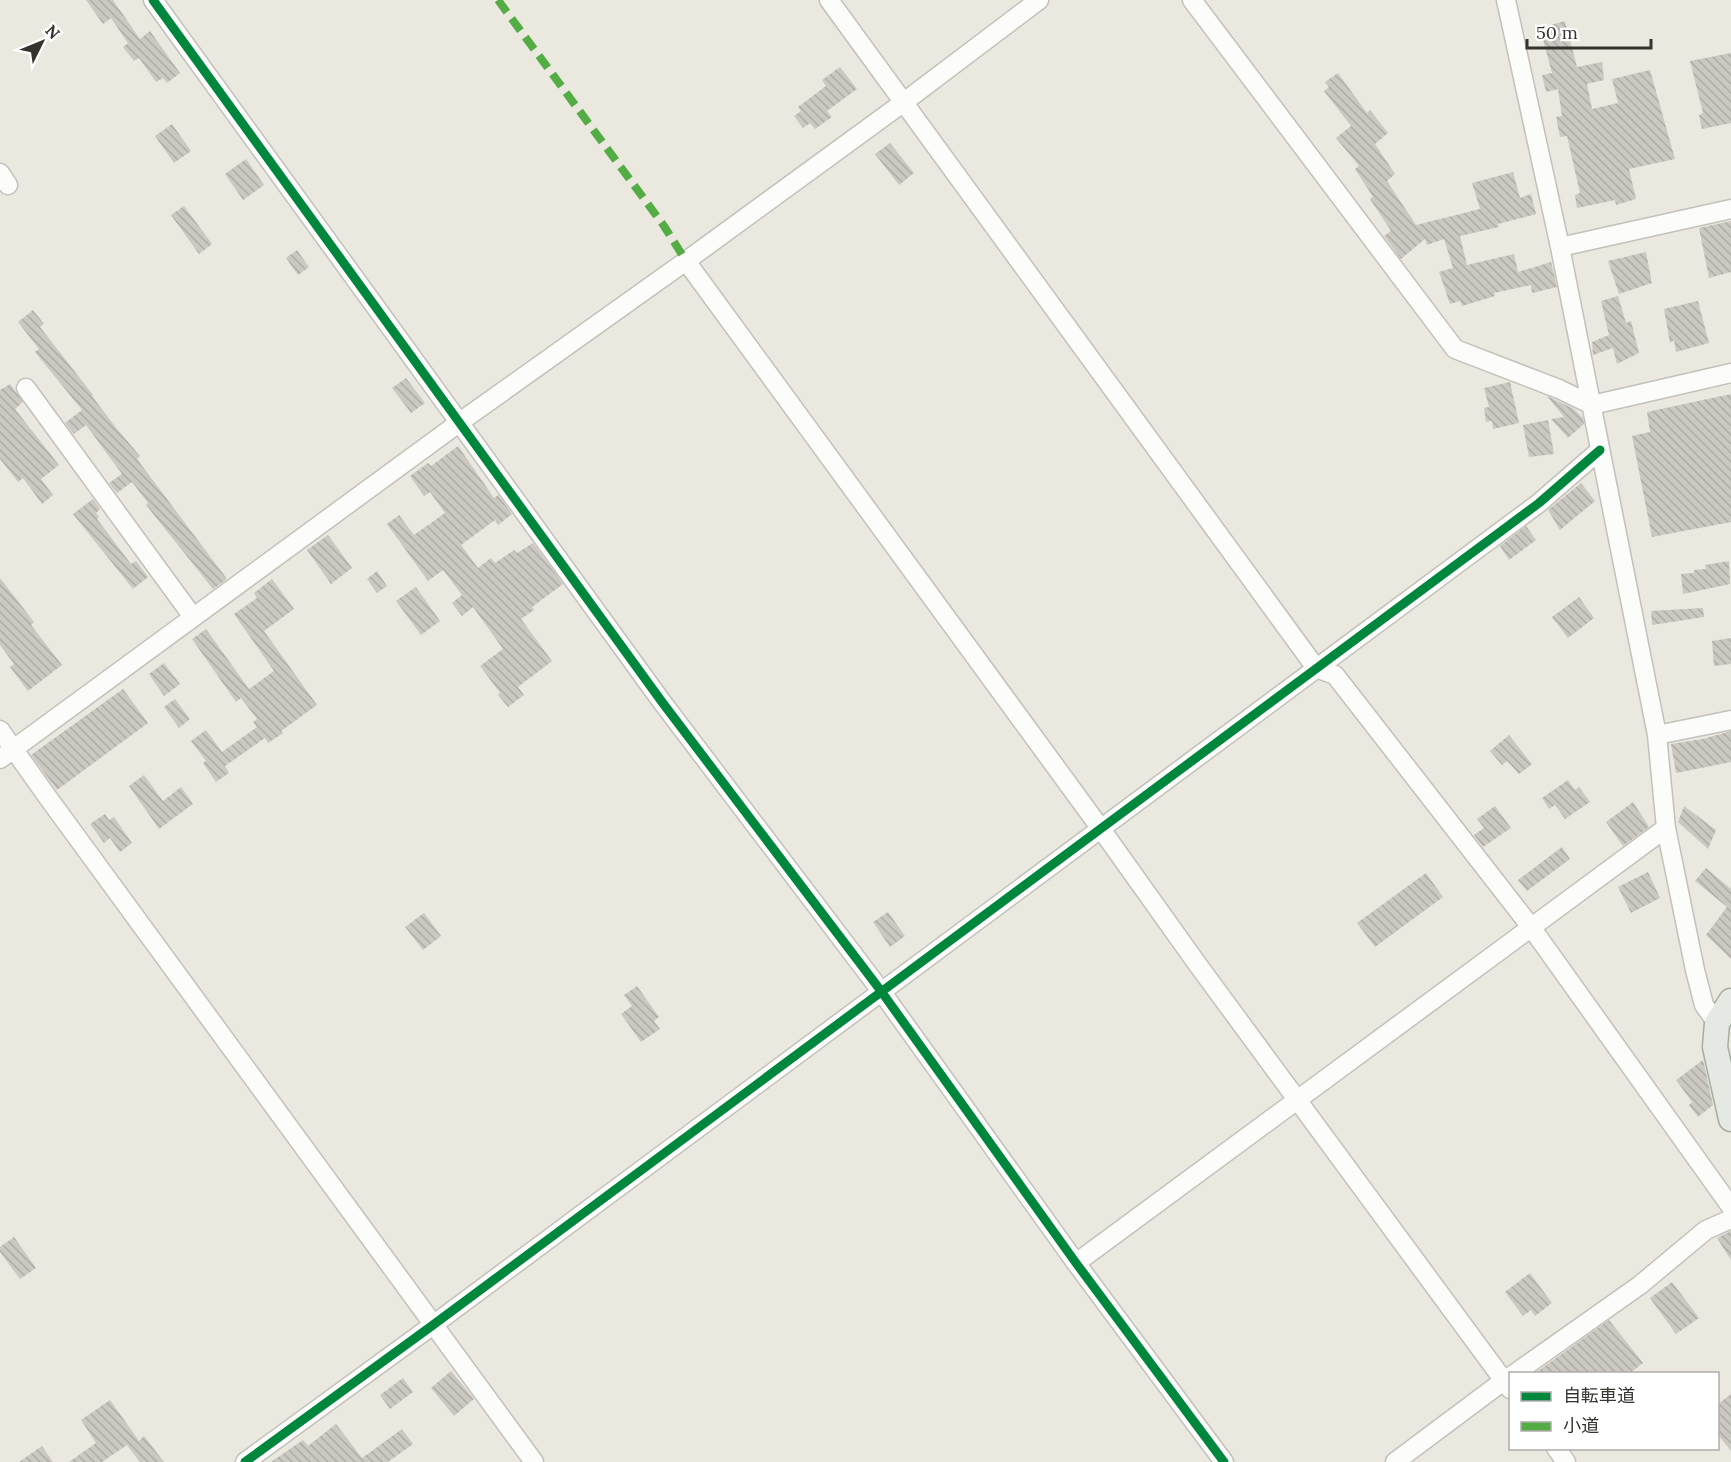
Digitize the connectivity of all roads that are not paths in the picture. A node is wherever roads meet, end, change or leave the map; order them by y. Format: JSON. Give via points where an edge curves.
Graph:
{"nodes":[{"id":1,"x":153,"y":0,"type":"edge"},
{"id":2,"x":829,"y":0,"type":"edge"},
{"id":3,"x":1039,"y":0,"type":"edge"},
{"id":4,"x":1192,"y":0,"type":"edge"},
{"id":5,"x":1506,"y":0,"type":"edge"},
{"id":6,"x":904,"y":102,"type":"junction"},
{"id":7,"x":1731,"y":209,"type":"edge"},
{"id":8,"x":1560,"y":247,"type":"junction"},
{"id":9,"x":686,"y":261,"type":"junction"},
{"id":10,"x":1731,"y":373,"type":"edge"},
{"id":11,"x":26,"y":388,"type":"dead end"},
{"id":12,"x":1592,"y":405,"type":"junction"},
{"id":13,"x":460,"y":422,"type":"junction"},
{"id":14,"x":1600,"y":450,"type":"junction"},
{"id":15,"x":193,"y":617,"type":"junction"},
{"id":16,"x":1316,"y":668,"type":"junction"},
{"id":17,"x":1731,"y":720,"type":"edge"},
{"id":18,"x":0,"y":729,"type":"edge"},
{"id":19,"x":1657,"y":735,"type":"junction"},
{"id":20,"x":7,"y":754,"type":"edge"},
{"id":21,"x":1666,"y":828,"type":"junction"},
{"id":22,"x":1101,"y":829,"type":"junction"},
{"id":23,"x":1531,"y":927,"type":"junction"},
{"id":24,"x":881,"y":991,"type":"junction"},
{"id":25,"x":1731,"y":1001,"type":"edge"},
{"id":26,"x":1717,"y":1023,"type":"junction"},
{"id":27,"x":1299,"y":1100,"type":"junction"},
{"id":28,"x":1731,"y":1119,"type":"edge"},
{"id":29,"x":1731,"y":1207,"type":"edge"},
{"id":30,"x":1731,"y":1219,"type":"edge"},
{"id":31,"x":1076,"y":1263,"type":"junction"},
{"id":32,"x":433,"y":1325,"type":"junction"},
{"id":33,"x":1521,"y":1372,"type":"edge"},
{"id":34,"x":1509,"y":1379,"type":"edge"},
{"id":35,"x":1509,"y":1381,"type":"edge"},
{"id":36,"x":1557,"y":1450,"type":"edge"},
{"id":37,"x":244,"y":1462,"type":"edge"},
{"id":38,"x":534,"y":1462,"type":"edge"},
{"id":39,"x":1224,"y":1462,"type":"edge"},
{"id":40,"x":1395,"y":1462,"type":"edge"},
{"id":41,"x":1566,"y":1462,"type":"edge"}],
"edges":[{"from":1,"to":13,"type":"street"},
{"from":2,"to":6,"type":"street"},
{"from":3,"to":6,"type":"street"},
{"from":4,"to":12,"type":"street","via":[[1455,349]]},
{"from":5,"to":8,"type":"street"},
{"from":6,"to":9,"type":"street"},
{"from":6,"to":16,"type":"street"},
{"from":7,"to":8,"type":"street"},
{"from":8,"to":12,"type":"street"},
{"from":9,"to":13,"type":"street"},
{"from":9,"to":22,"type":"street"},
{"from":10,"to":12,"type":"street"},
{"from":11,"to":15,"type":"street"},
{"from":12,"to":14,"type":"street"},
{"from":13,"to":15,"type":"street"},
{"from":13,"to":24,"type":"street","via":[[662,702]]},
{"from":14,"to":16,"type":"street","via":[[1539,503]]},
{"from":14,"to":19,"type":"street"},
{"from":15,"to":20,"type":"street"},
{"from":16,"to":22,"type":"street"},
{"from":16,"to":23,"type":"street","via":[[1335,675]]},
{"from":17,"to":19,"type":"street"},
{"from":18,"to":20,"type":"street"},
{"from":19,"to":21,"type":"street"},
{"from":20,"to":32,"type":"street","via":[[49,799]]},
{"from":21,"to":23,"type":"street"},
{"from":21,"to":26,"type":"street","via":[[1704,1005]]},
{"from":22,"to":24,"type":"street"},
{"from":22,"to":27,"type":"street"},
{"from":23,"to":27,"type":"street"},
{"from":23,"to":29,"type":"street"},
{"from":24,"to":31,"type":"street"},
{"from":24,"to":32,"type":"street"},
{"from":25,"to":26,"type":"main road"},
{"from":26,"to":28,"type":"main road","via":[[1715,1047]]},
{"from":27,"to":31,"type":"street"},
{"from":27,"to":34,"type":"street"},
{"from":30,"to":33,"type":"street","via":[[1706,1230],[1640,1285]]},
{"from":31,"to":39,"type":"street"},
{"from":32,"to":37,"type":"street"},
{"from":32,"to":38,"type":"street"},
{"from":35,"to":40,"type":"street"},
{"from":36,"to":41,"type":"street"}]}
